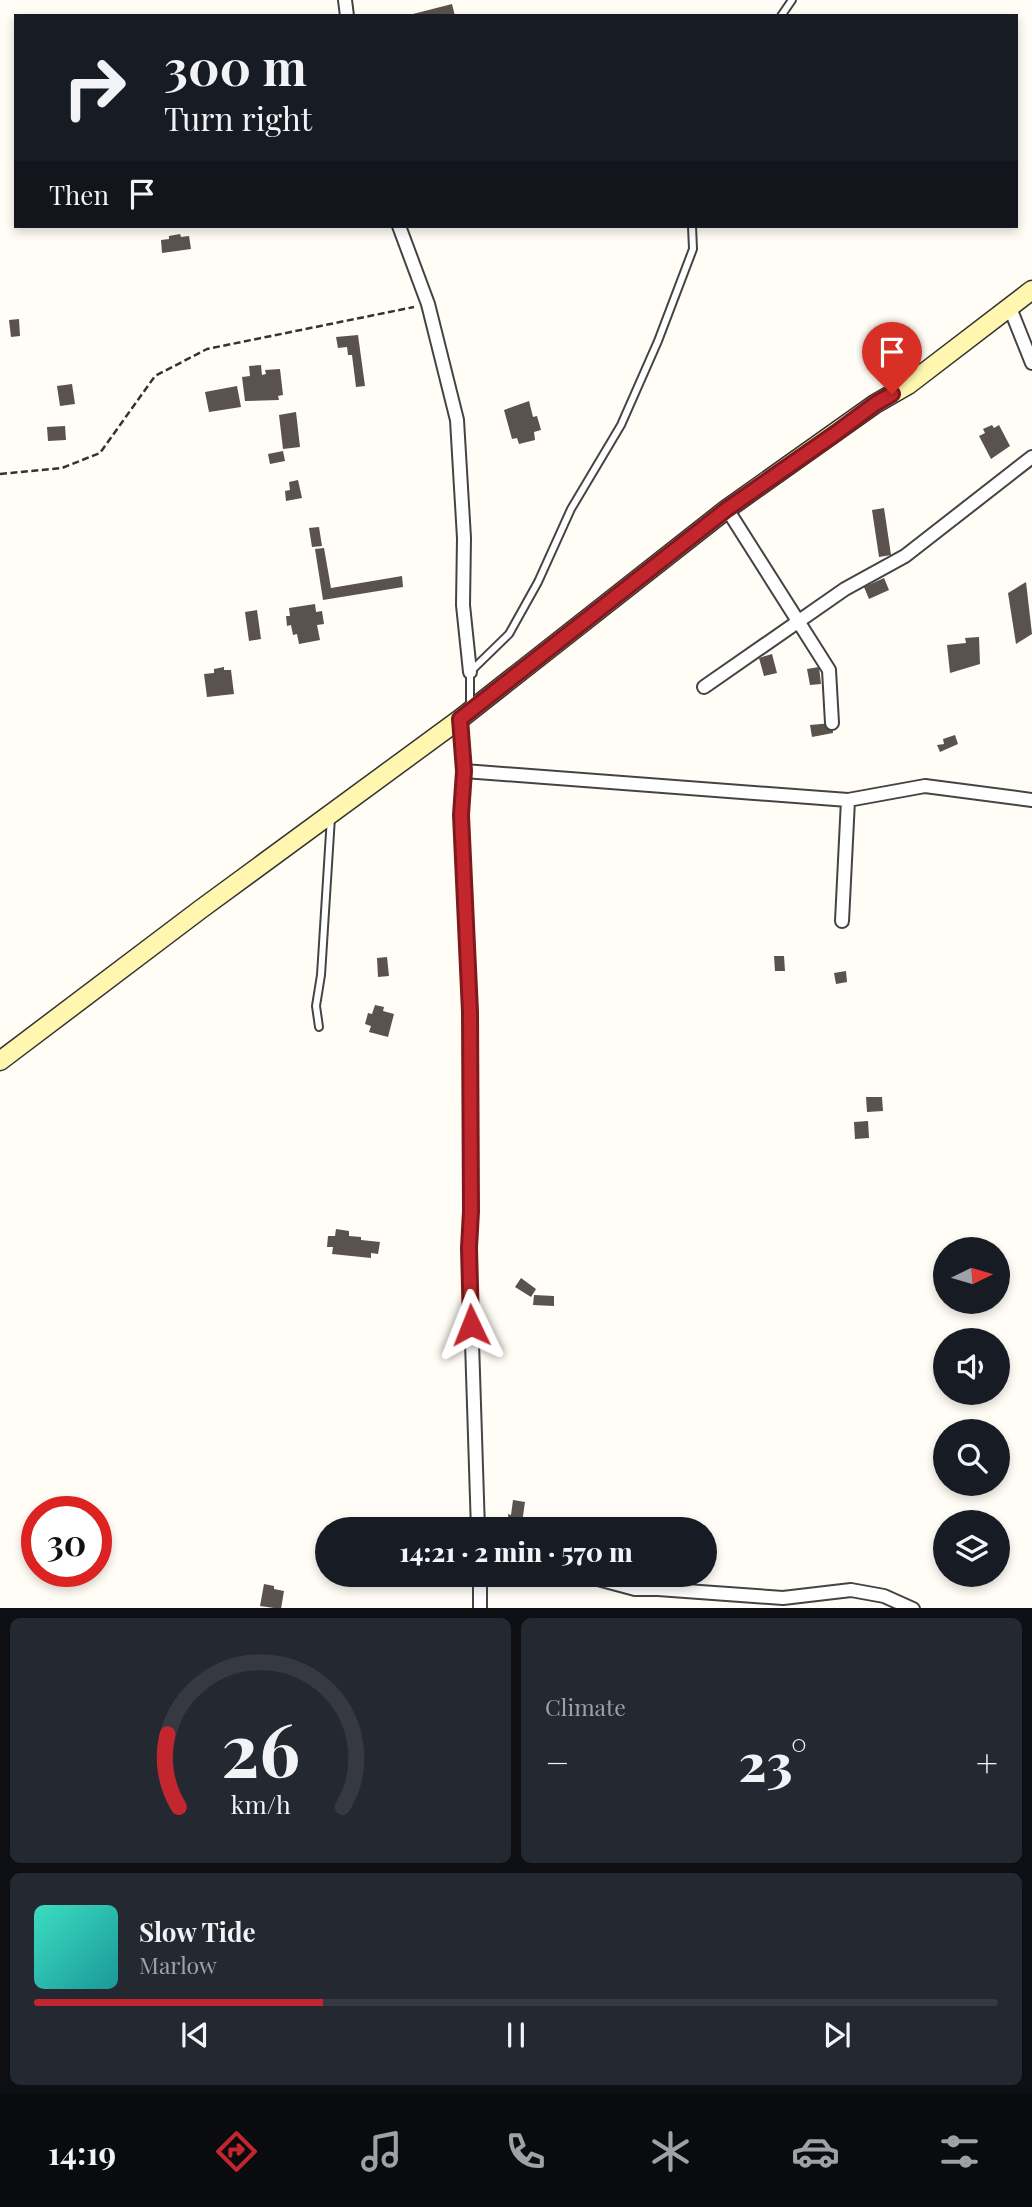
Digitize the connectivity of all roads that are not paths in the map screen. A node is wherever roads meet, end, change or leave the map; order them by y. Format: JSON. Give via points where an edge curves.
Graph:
{"nodes":[{"id":1,"x":400,"y":228,"type":"edge"},
{"id":2,"x":692,"y":228,"type":"edge"},
{"id":3,"x":1032,"y":290,"type":"edge"},
{"id":4,"x":1010,"y":308,"type":"junction"},
{"id":5,"x":1032,"y":363,"type":"edge"},
{"id":6,"x":1032,"y":457,"type":"edge"},
{"id":7,"x":727,"y":509,"type":"junction"},
{"id":8,"x":798,"y":620,"type":"junction"},
{"id":9,"x":470,"y":672,"type":"junction"},
{"id":10,"x":704,"y":687,"type":"dead end"},
{"id":11,"x":465,"y":714,"type":"junction"},
{"id":12,"x":832,"y":723,"type":"dead end"},
{"id":13,"x":464,"y":771,"type":"junction"},
{"id":14,"x":848,"y":800,"type":"junction"},
{"id":15,"x":1032,"y":800,"type":"edge"},
{"id":16,"x":331,"y":813,"type":"junction"},
{"id":17,"x":842,"y":921,"type":"dead end"},
{"id":18,"x":319,"y":1027,"type":"dead end"},
{"id":19,"x":0,"y":1061,"type":"edge"},
{"id":20,"x":478,"y":1517,"type":"edge"},
{"id":21,"x":480,"y":1587,"type":"edge"},
{"id":22,"x":628,"y":1587,"type":"edge"},
{"id":23,"x":480,"y":1608,"type":"edge"},
{"id":24,"x":913,"y":1608,"type":"edge"}],
"edges":[{"from":1,"to":9,"type":"street","via":[[428,304],[457,420],[463,605]]},
{"from":2,"to":9,"type":"lane","via":[[693,249],[621,425],[571,509],[509,634]]},
{"from":3,"to":4,"type":"main road"},
{"from":4,"to":5,"type":"street"},
{"from":4,"to":7,"type":"main road","via":[[908,385]]},
{"from":6,"to":8,"type":"street","via":[[905,556]]},
{"from":7,"to":8,"type":"street"},
{"from":7,"to":11,"type":"main road"},
{"from":8,"to":10,"type":"street"},
{"from":8,"to":12,"type":"street","via":[[829,670]]},
{"from":9,"to":11,"type":"lane"},
{"from":11,"to":13,"type":"street"},
{"from":11,"to":16,"type":"main road"},
{"from":13,"to":14,"type":"street"},
{"from":13,"to":20,"type":"street","via":[[461,815],[470,1012],[469,1248]]},
{"from":14,"to":15,"type":"street","via":[[925,786]]},
{"from":14,"to":17,"type":"street"},
{"from":16,"to":18,"type":"lane","via":[[316,1006]]},
{"from":16,"to":19,"type":"main road"},
{"from":21,"to":23,"type":"street"},
{"from":22,"to":24,"type":"street","via":[[783,1598],[851,1590]]}]}
